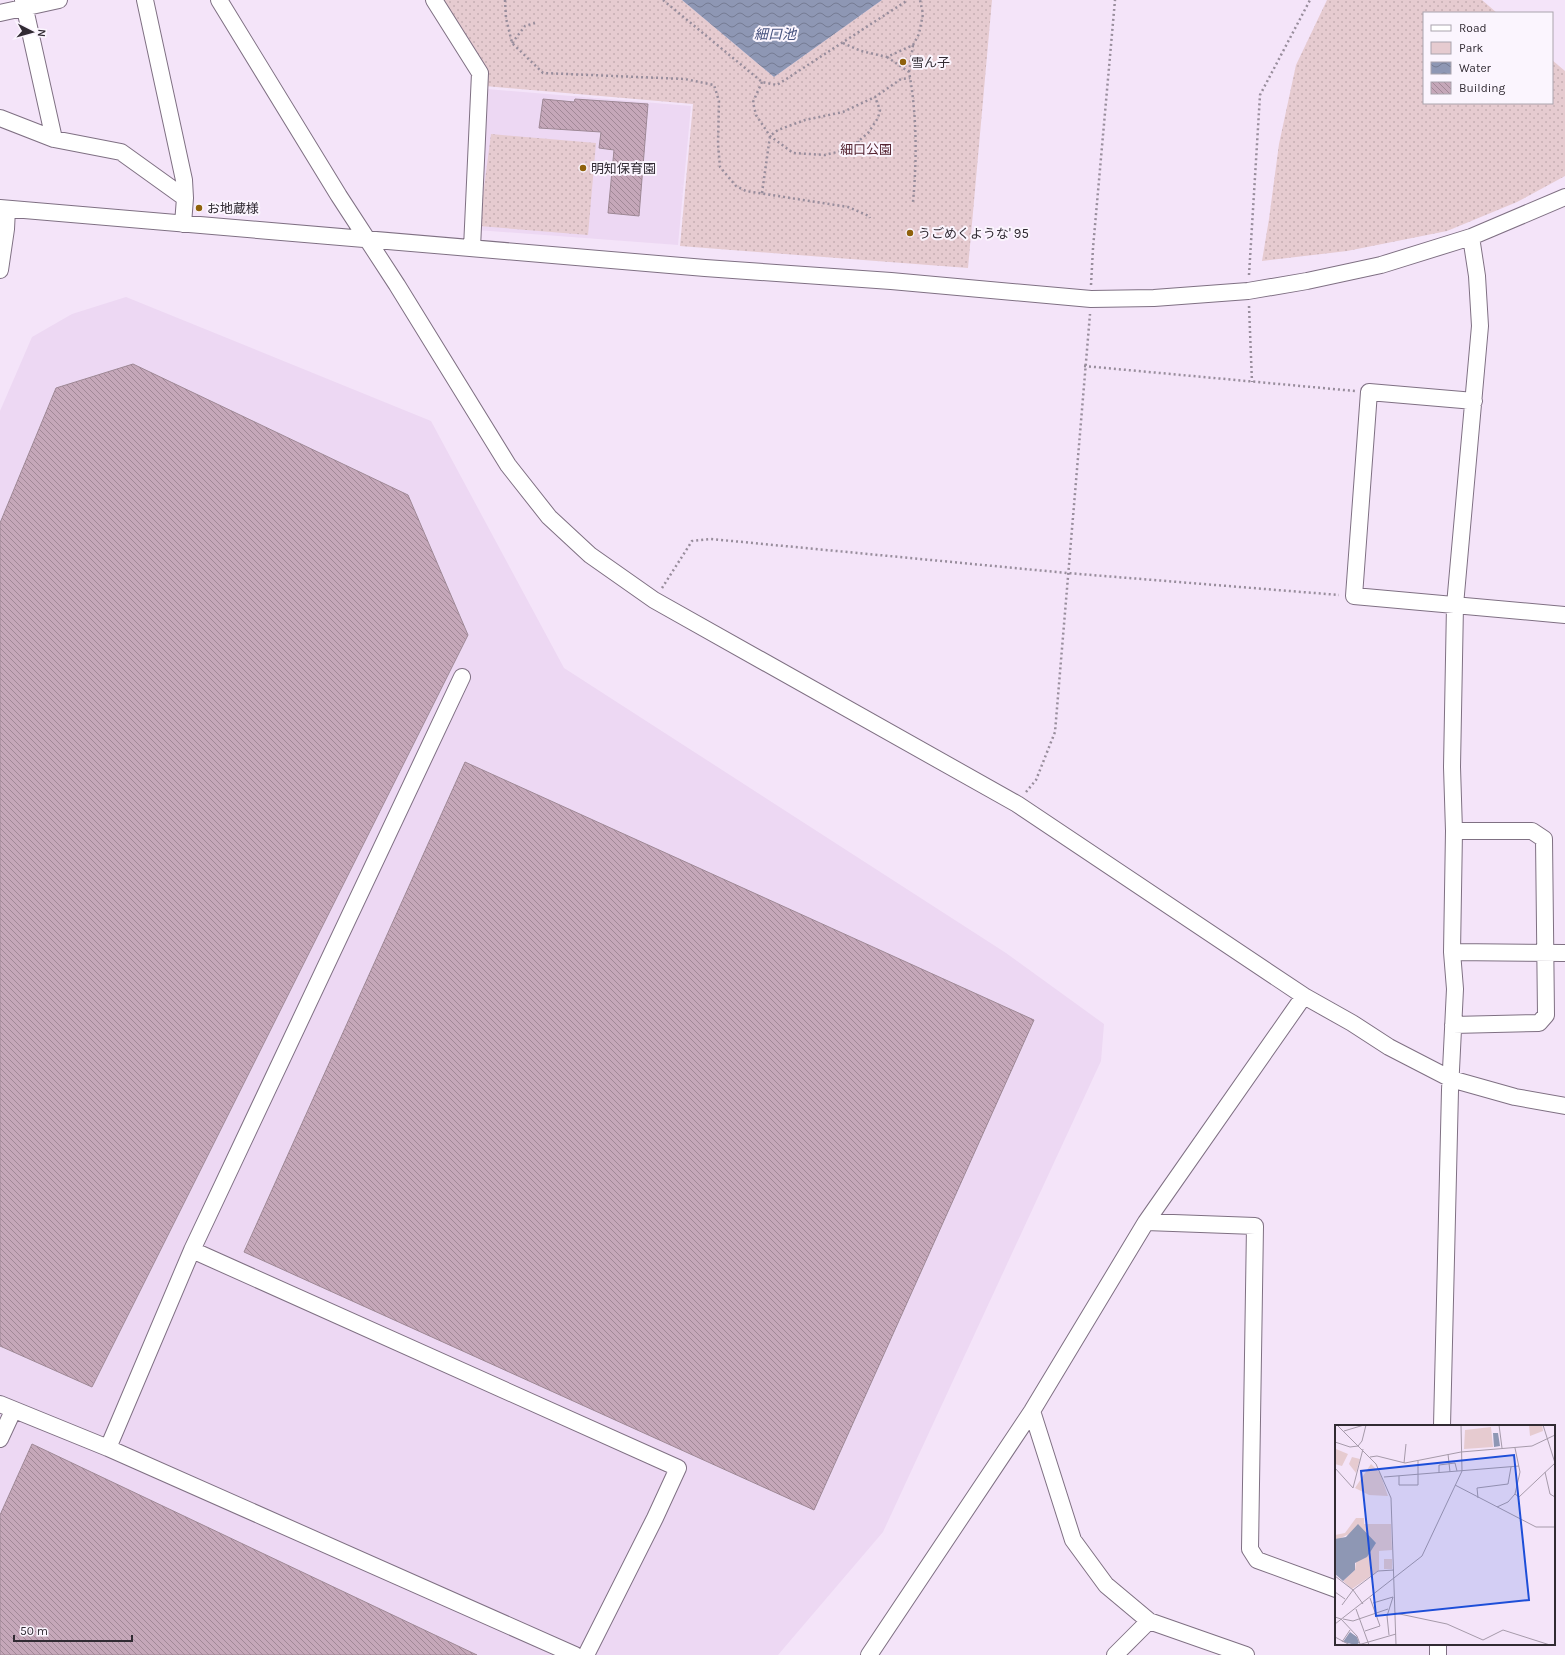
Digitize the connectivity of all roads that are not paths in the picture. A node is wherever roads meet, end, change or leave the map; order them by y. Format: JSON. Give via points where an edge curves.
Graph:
{"nodes":[{"id":1,"x":59,"y":0,"type":"edge"},
{"id":2,"x":145,"y":0,"type":"edge"},
{"id":3,"x":219,"y":0,"type":"edge"},
{"id":4,"x":434,"y":0,"type":"edge"},
{"id":5,"x":24,"y":4,"type":"edge"},
{"id":6,"x":0,"y":13,"type":"edge"},
{"id":7,"x":0,"y":118,"type":"edge"},
{"id":8,"x":54,"y":139,"type":"junction"},
{"id":9,"x":1565,"y":197,"type":"edge"},
{"id":10,"x":185,"y":198,"type":"junction"},
{"id":11,"x":4,"y":208,"type":"edge"},
{"id":12,"x":183,"y":224,"type":"junction"},
{"id":13,"x":1471,"y":237,"type":"junction"},
{"id":14,"x":368,"y":240,"type":"junction"},
{"id":15,"x":472,"y":248,"type":"junction"},
{"id":16,"x":0,"y":270,"type":"edge"},
{"id":17,"x":1474,"y":401,"type":"junction"},
{"id":18,"x":1455,"y":605,"type":"junction"},
{"id":19,"x":1565,"y":615,"type":"edge"},
{"id":20,"x":462,"y":677,"type":"dead end"},
{"id":21,"x":1454,"y":831,"type":"junction"},
{"id":22,"x":1452,"y":952,"type":"junction"},
{"id":23,"x":1545,"y":953,"type":"junction"},
{"id":24,"x":1565,"y":953,"type":"edge"},
{"id":25,"x":1304,"y":996,"type":"junction"},
{"id":26,"x":1453,"y":1025,"type":"junction"},
{"id":27,"x":1451,"y":1079,"type":"junction"},
{"id":28,"x":1565,"y":1106,"type":"edge"},
{"id":29,"x":1146,"y":1222,"type":"junction"},
{"id":30,"x":192,"y":1250,"type":"junction"},
{"id":31,"x":7,"y":1408,"type":"edge"},
{"id":32,"x":1032,"y":1411,"type":"junction"},
{"id":33,"x":1442,"y":1425,"type":"edge"},
{"id":34,"x":0,"y":1439,"type":"edge"},
{"id":35,"x":108,"y":1448,"type":"junction"},
{"id":36,"x":1335,"y":1589,"type":"edge"},
{"id":37,"x":1149,"y":1621,"type":"junction"},
{"id":38,"x":576,"y":1655,"type":"edge"},
{"id":39,"x":586,"y":1655,"type":"edge"},
{"id":40,"x":869,"y":1655,"type":"edge"},
{"id":41,"x":1115,"y":1655,"type":"edge"},
{"id":42,"x":1246,"y":1655,"type":"edge"}],
"edges":[{"from":1,"to":5,"type":"street"},
{"from":2,"to":10,"type":"street","via":[[184,180]]},
{"from":3,"to":14,"type":"street"},
{"from":4,"to":15,"type":"street","via":[[480,73]]},
{"from":5,"to":6,"type":"street"},
{"from":5,"to":8,"type":"street"},
{"from":7,"to":8,"type":"street"},
{"from":8,"to":10,"type":"street","via":[[121,152]]},
{"from":9,"to":13,"type":"street"},
{"from":10,"to":12,"type":"street"},
{"from":11,"to":12,"type":"street"},
{"from":11,"to":16,"type":"street","via":[[6,229]]},
{"from":12,"to":14,"type":"street"},
{"from":13,"to":15,"type":"street","via":[[1381,265],[1307,281],[1248,290],[1154,298],[1091,299]]},
{"from":13,"to":17,"type":"street","via":[[1477,276],[1480,326]]},
{"from":14,"to":15,"type":"street"},
{"from":14,"to":25,"type":"street","via":[[508,465],[549,517],[590,555],[654,600],[1017,804]]},
{"from":17,"to":18,"type":"street"},
{"from":17,"to":18,"type":"street","via":[[1369,392],[1354,596]]},
{"from":18,"to":19,"type":"street"},
{"from":18,"to":21,"type":"street","via":[[1452,767]]},
{"from":20,"to":30,"type":"street"},
{"from":21,"to":22,"type":"street"},
{"from":21,"to":23,"type":"street","via":[[1532,831],[1544,839]]},
{"from":22,"to":23,"type":"street"},
{"from":22,"to":26,"type":"street","via":[[1455,989]]},
{"from":23,"to":24,"type":"street"},
{"from":23,"to":26,"type":"street","via":[[1546,1015],[1539,1022]]},
{"from":25,"to":27,"type":"street","via":[[1389,1047]]},
{"from":25,"to":29,"type":"street"},
{"from":26,"to":27,"type":"street"},
{"from":27,"to":28,"type":"street","via":[[1514,1097]]},
{"from":27,"to":33,"type":"street"},
{"from":29,"to":32,"type":"street"},
{"from":29,"to":36,"type":"street","via":[[1255,1226],[1250,1549],[1257,1560]]},
{"from":30,"to":35,"type":"street"},
{"from":30,"to":39,"type":"street","via":[[678,1468],[656,1518]]},
{"from":31,"to":34,"type":"street"},
{"from":31,"to":35,"type":"street"},
{"from":32,"to":37,"type":"street","via":[[1073,1540],[1106,1585]]},
{"from":32,"to":40,"type":"street"},
{"from":35,"to":38,"type":"street"},
{"from":37,"to":41,"type":"street"},
{"from":37,"to":42,"type":"street"}]}
